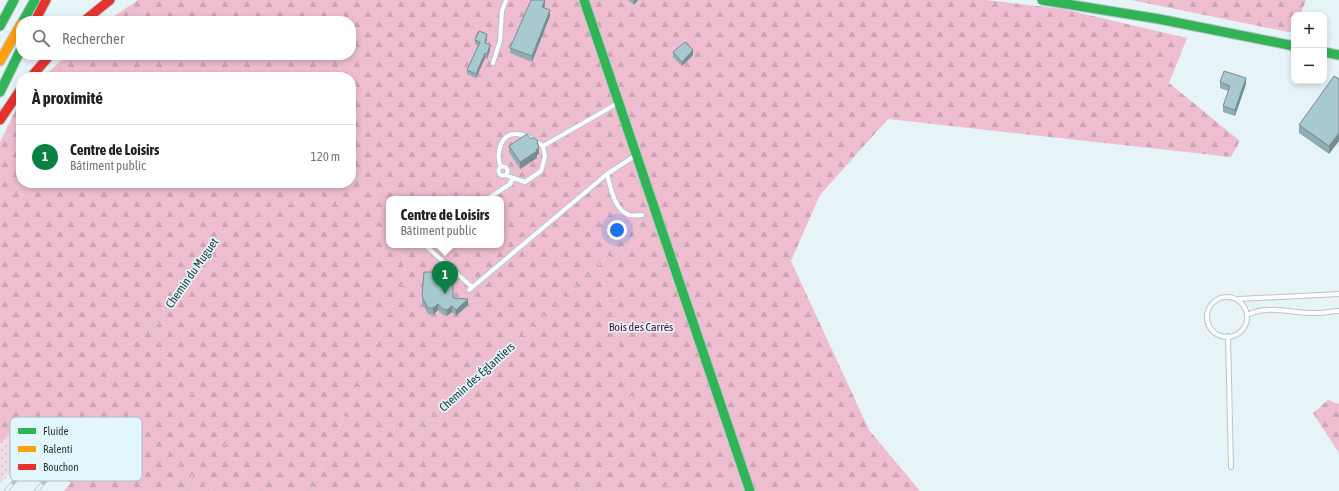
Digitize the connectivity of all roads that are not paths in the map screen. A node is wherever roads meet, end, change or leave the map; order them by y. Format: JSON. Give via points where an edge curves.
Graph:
{"nodes":[{"id":1,"x":14,"y":0,"type":"edge"},
{"id":2,"x":35,"y":0,"type":"edge"},
{"id":3,"x":46,"y":0,"type":"edge"},
{"id":4,"x":110,"y":0,"type":"edge"},
{"id":5,"x":506,"y":0,"type":"edge"},
{"id":6,"x":584,"y":0,"type":"edge"},
{"id":7,"x":1042,"y":0,"type":"edge"},
{"id":8,"x":26,"y":16,"type":"edge"},
{"id":9,"x":38,"y":16,"type":"edge"},
{"id":10,"x":90,"y":16,"type":"edge"},
{"id":11,"x":0,"y":26,"type":"edge"},
{"id":12,"x":16,"y":33,"type":"edge"},
{"id":13,"x":1291,"y":45,"type":"edge"},
{"id":14,"x":1327,"y":53,"type":"edge"},
{"id":15,"x":1339,"y":56,"type":"edge"},
{"id":16,"x":16,"y":59,"type":"edge"},
{"id":17,"x":45,"y":60,"type":"edge"},
{"id":18,"x":0,"y":61,"type":"edge"},
{"id":19,"x":493,"y":63,"type":"dead end"},
{"id":20,"x":35,"y":72,"type":"edge"},
{"id":21,"x":0,"y":92,"type":"edge"},
{"id":22,"x":16,"y":96,"type":"edge"},
{"id":23,"x":618,"y":103,"type":"junction"},
{"id":24,"x":0,"y":120,"type":"edge"},
{"id":25,"x":542,"y":146,"type":"junction"},
{"id":26,"x":636,"y":155,"type":"junction"},
{"id":27,"x":607,"y":174,"type":"junction"},
{"id":28,"x":513,"y":178,"type":"junction"},
{"id":29,"x":492,"y":196,"type":"edge"},
{"id":30,"x":642,"y":215,"type":"road end"},
{"id":31,"x":428,"y":248,"type":"edge"},
{"id":32,"x":1339,"y":294,"type":"edge"},
{"id":33,"x":1237,"y":299,"type":"junction"},
{"id":34,"x":1339,"y":310,"type":"edge"},
{"id":35,"x":1247,"y":315,"type":"junction"},
{"id":36,"x":1228,"y":336,"type":"junction"},
{"id":37,"x":1231,"y":467,"type":"dead end"},
{"id":38,"x":750,"y":491,"type":"edge"}],
"edges":[{"from":1,"to":11,"type":"main road"},
{"from":2,"to":8,"type":"main road"},
{"from":3,"to":9,"type":"main road"},
{"from":4,"to":10,"type":"main road"},
{"from":5,"to":19,"type":"lane","via":[[502,11],[500,41]]},
{"from":6,"to":23,"type":"main road"},
{"from":7,"to":13,"type":"main road","via":[[1159,19]]},
{"from":12,"to":18,"type":"main road"},
{"from":14,"to":15,"type":"main road"},
{"from":16,"to":21,"type":"main road"},
{"from":17,"to":20,"type":"main road"},
{"from":22,"to":24,"type":"main road"},
{"from":23,"to":25,"type":"lane"},
{"from":23,"to":26,"type":"main road"},
{"from":25,"to":28,"type":"lane","via":[[544,157],[541,172],[525,182]]},
{"from":25,"to":28,"type":"lane","via":[[530,137],[514,134],[507,136],[500,146],[499,174]]},
{"from":26,"to":27,"type":"lane"},
{"from":26,"to":38,"type":"main road"},
{"from":27,"to":30,"type":"lane","via":[[618,207],[625,214]]},
{"from":27,"to":31,"type":"lane","via":[[470,288]]},
{"from":28,"to":29,"type":"lane","via":[[510,184]]},
{"from":32,"to":33,"type":"lane"},
{"from":33,"to":35,"type":"lane","via":[[1246,309]]},
{"from":33,"to":36,"type":"lane","via":[[1218,299],[1212,303],[1207,315],[1211,328],[1222,336]]},
{"from":34,"to":35,"type":"lane","via":[[1317,313],[1256,311]]},
{"from":35,"to":36,"type":"lane","via":[[1244,327],[1234,335]]},
{"from":36,"to":37,"type":"lane"}]}
